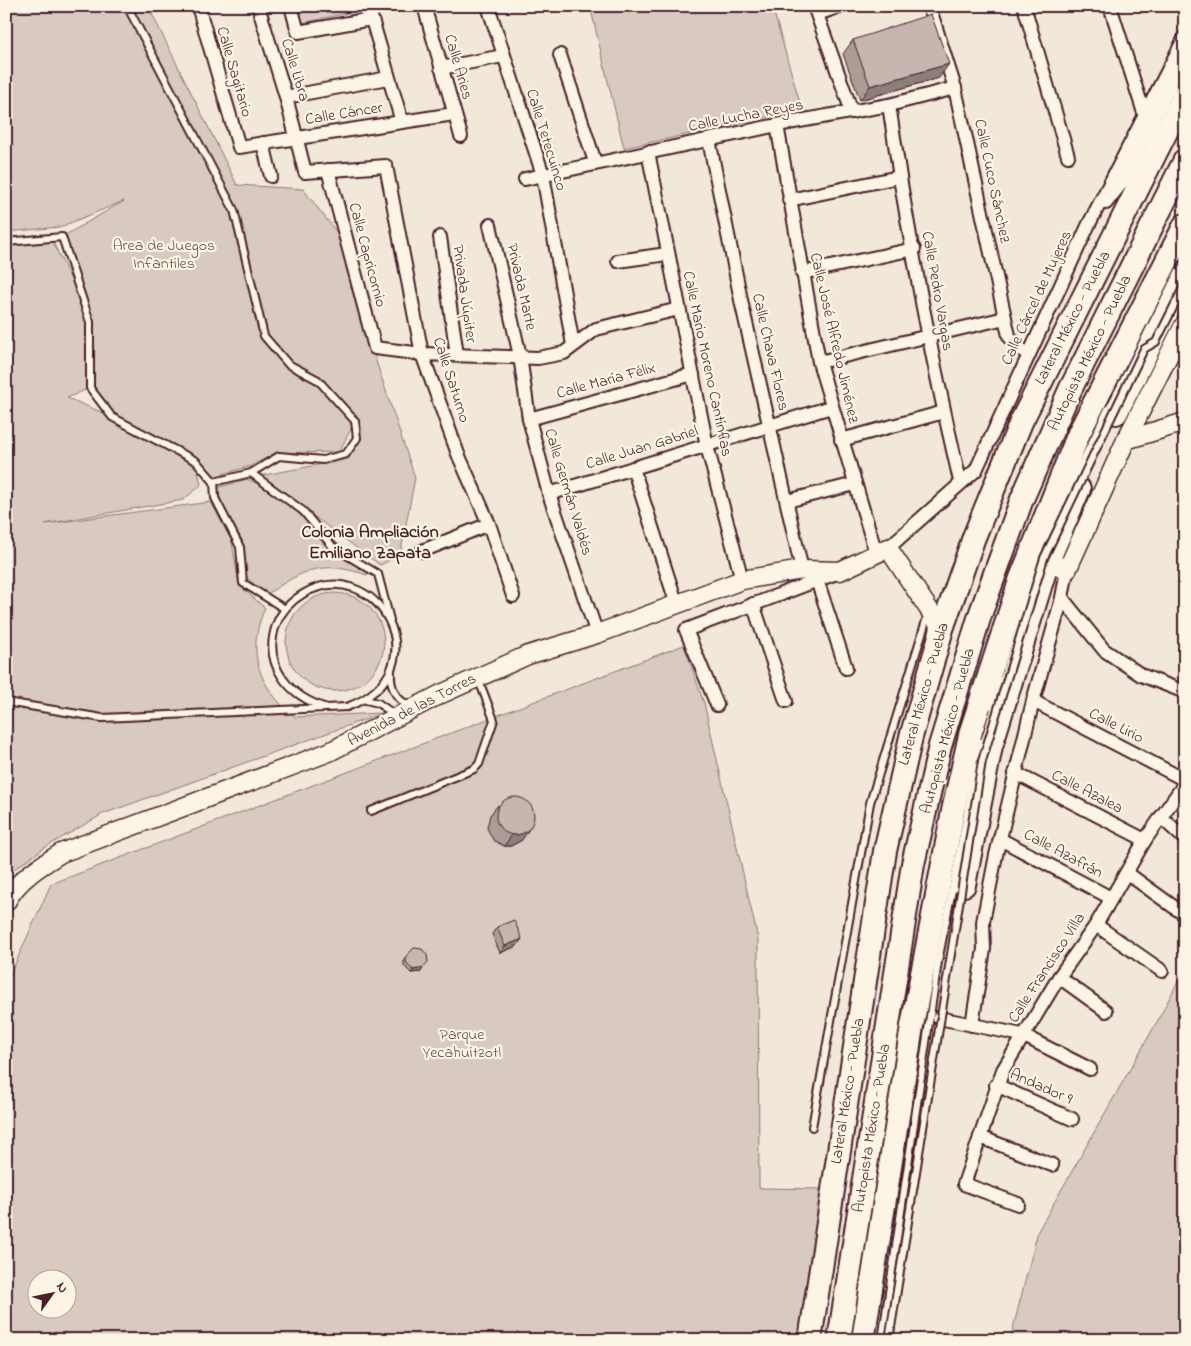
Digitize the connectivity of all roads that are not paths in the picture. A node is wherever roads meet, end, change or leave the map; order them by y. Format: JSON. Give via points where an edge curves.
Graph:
{"nodes":[{"id":1,"x":127,"y":6,"type":"edge"},
{"id":2,"x":198,"y":6,"type":"edge"},
{"id":3,"x":258,"y":6,"type":"edge"},
{"id":4,"x":291,"y":6,"type":"edge"},
{"id":5,"x":368,"y":6,"type":"edge"},
{"id":6,"x":424,"y":6,"type":"edge"},
{"id":7,"x":488,"y":6,"type":"edge"},
{"id":8,"x":850,"y":6,"type":"edge"},
{"id":9,"x":930,"y":6,"type":"edge"},
{"id":10,"x":1024,"y":6,"type":"edge"},
{"id":11,"x":1110,"y":6,"type":"edge"},
{"id":12,"x":816,"y":12,"type":"edge"},
{"id":13,"x":371,"y":20,"type":"junction"},
{"id":14,"x":1185,"y":37,"type":"edge"},
{"id":15,"x":560,"y":55,"type":"dead end"},
{"id":16,"x":503,"y":56,"type":"junction"},
{"id":17,"x":1185,"y":56,"type":"edge"},
{"id":18,"x":441,"y":68,"type":"junction"},
{"id":19,"x":388,"y":78,"type":"junction"},
{"id":20,"x":955,"y":88,"type":"junction"},
{"id":21,"x":1185,"y":94,"type":"edge"},
{"id":22,"x":286,"y":97,"type":"junction"},
{"id":23,"x":889,"y":105,"type":"junction"},
{"id":24,"x":852,"y":112,"type":"junction"},
{"id":25,"x":1144,"y":113,"type":"junction"},
{"id":26,"x":454,"y":114,"type":"junction"},
{"id":27,"x":402,"y":122,"type":"junction"},
{"id":28,"x":777,"y":125,"type":"junction"},
{"id":29,"x":461,"y":136,"type":"dead end"},
{"id":30,"x":298,"y":138,"type":"junction"},
{"id":31,"x":709,"y":140,"type":"junction"},
{"id":32,"x":262,"y":143,"type":"junction"},
{"id":33,"x":239,"y":147,"type":"joint"},
{"id":34,"x":648,"y":152,"type":"junction"},
{"id":35,"x":1068,"y":156,"type":"dead end"},
{"id":36,"x":1185,"y":160,"type":"edge"},
{"id":37,"x":595,"y":162,"type":"junction"},
{"id":38,"x":328,"y":170,"type":"junction"},
{"id":39,"x":543,"y":175,"type":"junction"},
{"id":40,"x":271,"y":176,"type":"dead end"},
{"id":41,"x":899,"y":177,"type":"junction"},
{"id":42,"x":525,"y":179,"type":"dead end"},
{"id":43,"x":789,"y":200,"type":"junction"},
{"id":44,"x":490,"y":225,"type":"dead end"},
{"id":45,"x":1088,"y":226,"type":"junction"},
{"id":46,"x":1185,"y":226,"type":"edge"},
{"id":47,"x":440,"y":237,"type":"dead end"},
{"id":48,"x":6,"y":242,"type":"edge"},
{"id":49,"x":914,"y":249,"type":"junction"},
{"id":50,"x":667,"y":254,"type":"junction"},
{"id":51,"x":618,"y":261,"type":"dead end"},
{"id":52,"x":1180,"y":268,"type":"edge"},
{"id":53,"x":802,"y":273,"type":"junction"},
{"id":54,"x":1185,"y":284,"type":"edge"},
{"id":55,"x":679,"y":309,"type":"junction"},
{"id":56,"x":1005,"y":318,"type":"junction"},
{"id":57,"x":1185,"y":323,"type":"edge"},
{"id":58,"x":1140,"y":329,"type":"dead end"},
{"id":59,"x":928,"y":336,"type":"junction"},
{"id":60,"x":573,"y":345,"type":"junction"},
{"id":61,"x":1138,"y":347,"type":"dead end"},
{"id":62,"x":422,"y":354,"type":"junction"},
{"id":63,"x":456,"y":355,"type":"junction"},
{"id":64,"x":1030,"y":355,"type":"junction"},
{"id":65,"x":520,"y":356,"type":"junction"},
{"id":66,"x":820,"y":362,"type":"junction"},
{"id":67,"x":693,"y":374,"type":"junction"},
{"id":68,"x":831,"y":407,"type":"junction"},
{"id":69,"x":944,"y":412,"type":"junction"},
{"id":70,"x":529,"y":419,"type":"junction"},
{"id":71,"x":1185,"y":422,"type":"edge"},
{"id":72,"x":770,"y":426,"type":"junction"},
{"id":73,"x":841,"y":440,"type":"junction"},
{"id":74,"x":1126,"y":440,"type":"junction"},
{"id":75,"x":707,"y":446,"type":"junction"},
{"id":76,"x":633,"y":468,"type":"junction"},
{"id":77,"x":251,"y":472,"type":"junction"},
{"id":78,"x":960,"y":481,"type":"junction"},
{"id":79,"x":214,"y":482,"type":"junction"},
{"id":80,"x":854,"y":484,"type":"junction"},
{"id":81,"x":549,"y":494,"type":"junction"},
{"id":82,"x":786,"y":501,"type":"junction"},
{"id":83,"x":489,"y":524,"type":"junction"},
{"id":84,"x":422,"y":551,"type":"dead end"},
{"id":85,"x":882,"y":551,"type":"junction"},
{"id":86,"x":1058,"y":565,"type":"junction"},
{"id":87,"x":802,"y":570,"type":"junction"},
{"id":88,"x":840,"y":571,"type":"junction"},
{"id":89,"x":742,"y":580,"type":"junction"},
{"id":90,"x":818,"y":580,"type":"junction"},
{"id":91,"x":513,"y":596,"type":"dead end"},
{"id":92,"x":1062,"y":598,"type":"junction"},
{"id":93,"x":753,"y":604,"type":"junction"},
{"id":94,"x":677,"y":605,"type":"junction"},
{"id":95,"x":285,"y":609,"type":"junction"},
{"id":96,"x":934,"y":610,"type":"junction"},
{"id":97,"x":390,"y":620,"type":"junction"},
{"id":98,"x":596,"y":634,"type":"junction"},
{"id":99,"x":846,"y":668,"type":"dead end"},
{"id":100,"x":391,"y":670,"type":"junction"},
{"id":101,"x":477,"y":677,"type":"junction"},
{"id":102,"x":1185,"y":692,"type":"edge"},
{"id":103,"x":366,"y":700,"type":"junction"},
{"id":104,"x":786,"y":701,"type":"dead end"},
{"id":105,"x":1033,"y":701,"type":"junction"},
{"id":106,"x":6,"y":702,"type":"edge"},
{"id":107,"x":717,"y":705,"type":"dead end"},
{"id":108,"x":327,"y":708,"type":"junction"},
{"id":109,"x":414,"y":708,"type":"junction"},
{"id":110,"x":397,"y":718,"type":"junction"},
{"id":111,"x":1014,"y":773,"type":"junction"},
{"id":112,"x":1185,"y":782,"type":"edge"},
{"id":113,"x":371,"y":811,"type":"dead end"},
{"id":114,"x":1161,"y":817,"type":"junction"},
{"id":115,"x":1000,"y":839,"type":"junction"},
{"id":116,"x":1185,"y":839,"type":"edge"},
{"id":117,"x":1145,"y":840,"type":"junction"},
{"id":118,"x":1127,"y":873,"type":"junction"},
{"id":119,"x":8,"y":896,"type":"edge"},
{"id":120,"x":1111,"y":898,"type":"junction"},
{"id":121,"x":1185,"y":915,"type":"edge"},
{"id":122,"x":1096,"y":925,"type":"junction"},
{"id":123,"x":1162,"y":971,"type":"dead end"},
{"id":124,"x":1059,"y":977,"type":"junction"},
{"id":125,"x":1106,"y":1011,"type":"dead end"},
{"id":126,"x":939,"y":1018,"type":"junction"},
{"id":127,"x":972,"y":1025,"type":"junction"},
{"id":128,"x":1022,"y":1035,"type":"junction"},
{"id":129,"x":1090,"y":1069,"type":"dead end"},
{"id":130,"x":996,"y":1085,"type":"junction"},
{"id":131,"x":1072,"y":1119,"type":"dead end"},
{"id":132,"x":812,"y":1127,"type":"dead end"},
{"id":133,"x":980,"y":1137,"type":"junction"},
{"id":134,"x":1052,"y":1164,"type":"dead end"},
{"id":135,"x":1018,"y":1204,"type":"dead end"},
{"id":136,"x":810,"y":1340,"type":"edge"},
{"id":137,"x":840,"y":1340,"type":"edge"},
{"id":138,"x":863,"y":1340,"type":"edge"},
{"id":139,"x":882,"y":1340,"type":"edge"},
{"id":140,"x":890,"y":1340,"type":"edge"}],
"edges":[{"from":1,"to":77,"type":"lane","via":[[234,210],[264,336],[288,364],[318,380],[355,421],[357,438],[346,454],[323,460],[279,456]]},
{"from":2,"to":33,"type":"street","name":"Calle Sagitario"},
{"from":3,"to":22,"type":"street","name":"Calle Libra"},
{"from":4,"to":13,"type":"street","via":[[298,32]]},
{"from":5,"to":13,"type":"street"},
{"from":6,"to":18,"type":"street","name":"Calle Aries"},
{"from":7,"to":16,"type":"street","name":"Calle Tetecuinco"},
{"from":8,"to":12,"type":"lane"},
{"from":9,"to":20,"type":"street","name":"Calle Cuco Sánchez"},
{"from":10,"to":35,"type":"street"},
{"from":11,"to":25,"type":"street"},
{"from":12,"to":24,"type":"street"},
{"from":13,"to":19,"type":"street"},
{"from":14,"to":25,"type":"street","name":"Calle Cárcel de Mujeres"},
{"from":15,"to":37,"type":"street"},
{"from":16,"to":18,"type":"street"},
{"from":16,"to":39,"type":"street","name":"Calle Tetecuinco"},
{"from":17,"to":45,"type":"street","via":[[1123,181]]},
{"from":18,"to":26,"type":"street","name":"Calle Aries"},
{"from":19,"to":22,"type":"street"},
{"from":19,"to":27,"type":"street"},
{"from":20,"to":23,"type":"street","name":"Calle Lucha Reyes"},
{"from":20,"to":56,"type":"street","name":"Calle Cuco Sánchez"},
{"from":21,"to":96,"type":"highway","name":"Lateral México - Puebla","via":[[1021,422],[974,536]]},
{"from":22,"to":30,"type":"street","name":"Calle Libra"},
{"from":23,"to":24,"type":"street","name":"Calle Lucha Reyes"},
{"from":23,"to":41,"type":"street","name":"Calle Pedro Vargas"},
{"from":24,"to":28,"type":"street","name":"Calle Lucha Reyes"},
{"from":25,"to":45,"type":"street","name":"Calle Cárcel de Mujeres"},
{"from":26,"to":27,"type":"street","name":"Calle Cáncer"},
{"from":26,"to":29,"type":"street","name":"Calle Aries"},
{"from":27,"to":30,"type":"street","name":"Calle Cáncer"},
{"from":28,"to":31,"type":"street","name":"Calle Lucha Reyes"},
{"from":28,"to":43,"type":"street","name":"Calle José Alfredo Jiménez"},
{"from":30,"to":32,"type":"street","name":"Calle Cáncer"},
{"from":30,"to":38,"type":"street","name":"Calle Libra","via":[[305,172]]},
{"from":31,"to":34,"type":"street","name":"Calle Lucha Reyes"},
{"from":31,"to":72,"type":"street","name":"Calle Chava Flores"},
{"from":32,"to":33,"type":"street","name":"Calle Cáncer"},
{"from":32,"to":40,"type":"street"},
{"from":34,"to":37,"type":"street","name":"Calle Lucha Reyes"},
{"from":34,"to":50,"type":"street","name":"Calle Mario Moreno Cantínflas"},
{"from":36,"to":137,"type":"highway","name":"Autopista México - Puebla","via":[[1070,390],[1022,499],[980,615],[940,746],[913,864]]},
{"from":37,"to":39,"type":"street","name":"Calle Lucha Reyes"},
{"from":38,"to":62,"type":"street","name":"Calle Capricornio","via":[[375,348]]},
{"from":38,"to":62,"type":"street","name":"Calle Saturno","via":[[386,166]]},
{"from":39,"to":42,"type":"street","name":"Calle Lucha Reyes"},
{"from":39,"to":60,"type":"street","name":"Calle Tetecuinco"},
{"from":41,"to":43,"type":"street"},
{"from":41,"to":49,"type":"street","name":"Calle Pedro Vargas"},
{"from":43,"to":53,"type":"street","name":"Calle José Alfredo Jiménez"},
{"from":44,"to":65,"type":"street","name":"Privada Marte"},
{"from":45,"to":64,"type":"street","name":"Calle Cárcel de Mujeres"},
{"from":46,"to":138,"type":"highway","name":"Autopista México - Puebla","via":[[1079,433],[1021,578],[971,731],[912,1026]]},
{"from":47,"to":63,"type":"street","name":"Privada Júpiter"},
{"from":48,"to":79,"type":"lane","via":[[62,237],[90,322],[90,388],[112,417],[196,461]]},
{"from":49,"to":53,"type":"street"},
{"from":49,"to":59,"type":"street","name":"Calle Pedro Vargas"},
{"from":50,"to":51,"type":"street"},
{"from":50,"to":55,"type":"street","name":"Calle Mario Moreno Cantínflas"},
{"from":52,"to":58,"type":"lane"},
{"from":52,"to":86,"type":"highway","via":[[1087,471]]},
{"from":53,"to":66,"type":"street","name":"Calle José Alfredo Jiménez"},
{"from":54,"to":140,"type":"lane","bridge":true,"via":[[1156,342],[1144,349],[1044,558],[982,761]]},
{"from":55,"to":60,"type":"street","via":[[596,329]]},
{"from":55,"to":67,"type":"street","name":"Calle Mario Moreno Cantínflas"},
{"from":56,"to":59,"type":"street"},
{"from":56,"to":64,"type":"street","name":"Calle Cuco Sánchez","via":[[1009,336]]},
{"from":57,"to":74,"type":"street"},
{"from":59,"to":66,"type":"street"},
{"from":59,"to":69,"type":"street","name":"Calle Pedro Vargas"},
{"from":60,"to":65,"type":"street","via":[[564,354],[538,358]]},
{"from":61,"to":139,"type":"lane","via":[[1038,553],[977,757],[938,962]]},
{"from":62,"to":63,"type":"street"},
{"from":62,"to":83,"type":"street","name":"Calle Saturno","via":[[458,454]]},
{"from":63,"to":65,"type":"street"},
{"from":64,"to":78,"type":"street","name":"Calle Cárcel de Mujeres","via":[[976,470]]},
{"from":65,"to":70,"type":"street","name":"Calle Germán Valdés"},
{"from":66,"to":68,"type":"street","name":"Calle José Alfredo Jiménez"},
{"from":67,"to":70,"type":"street","name":"Calle María Félix"},
{"from":67,"to":75,"type":"street","name":"Calle Mario Moreno Cantínflas"},
{"from":68,"to":72,"type":"street","name":"Calle Juan Gabriel"},
{"from":68,"to":73,"type":"street","name":"Calle José Alfredo Jiménez"},
{"from":69,"to":73,"type":"street"},
{"from":69,"to":78,"type":"street","name":"Calle Pedro Vargas"},
{"from":70,"to":81,"type":"street","name":"Calle Germán Valdés"},
{"from":71,"to":74,"type":"street"},
{"from":72,"to":75,"type":"street","name":"Calle Juan Gabriel"},
{"from":72,"to":82,"type":"street","name":"Calle Chava Flores"},
{"from":73,"to":80,"type":"street","name":"Calle José Alfredo Jiménez"},
{"from":74,"to":86,"type":"street"},
{"from":75,"to":76,"type":"street","name":"Calle Juan Gabriel"},
{"from":75,"to":89,"type":"street","name":"Calle Mario Moreno Cantínflas"},
{"from":76,"to":81,"type":"street","name":"Calle Juan Gabriel"},
{"from":76,"to":94,"type":"street"},
{"from":77,"to":79,"type":"lane"},
{"from":77,"to":97,"type":"lane","via":[[303,511],[333,547],[378,574]]},
{"from":78,"to":85,"type":"street","name":"Calle Cárcel de Mujeres"},
{"from":79,"to":95,"type":"lane","via":[[215,498],[240,547],[242,584]]},
{"from":80,"to":82,"type":"street"},
{"from":80,"to":85,"type":"street","name":"Calle José Alfredo Jiménez"},
{"from":81,"to":98,"type":"street","name":"Calle Germán Valdés"},
{"from":82,"to":87,"type":"street","name":"Calle Chava Flores"},
{"from":83,"to":84,"type":"street"},
{"from":83,"to":91,"type":"street","name":"Calle Saturno"},
{"from":85,"to":88,"type":"street","name":"Avenida de las Torres"},
{"from":85,"to":96,"type":"street"},
{"from":86,"to":92,"type":"street"},
{"from":86,"to":126,"type":"highway","via":[[991,746]]},
{"from":87,"to":88,"type":"street","name":"Avenida de las Torres"},
{"from":87,"to":89,"type":"street","name":"Avenida de las Torres"},
{"from":88,"to":90,"type":"street","name":"Avenida de las Torres"},
{"from":89,"to":94,"type":"street","name":"Avenida de las Torres"},
{"from":90,"to":93,"type":"street","name":"Avenida de las Torres"},
{"from":90,"to":99,"type":"street"},
{"from":92,"to":102,"type":"street","via":[[1104,650],[1141,675]]},
{"from":92,"to":105,"type":"street"},
{"from":93,"to":104,"type":"street"},
{"from":93,"to":107,"type":"street","name":"Avenida de las Torres","via":[[686,630]]},
{"from":94,"to":98,"type":"street","name":"Avenida de las Torres"},
{"from":95,"to":97,"type":"lane","via":[[310,590],[340,586],[356,589],[370,597]]},
{"from":95,"to":108,"type":"lane","via":[[276,626],[274,662],[294,693],[309,703]]},
{"from":96,"to":132,"type":"lane","via":[[870,804]]},
{"from":96,"to":136,"type":"highway","name":"Lateral México - Puebla","via":[[911,737],[885,851]]},
{"from":97,"to":100,"type":"lane","via":[[395,637]]},
{"from":98,"to":101,"type":"street","name":"Avenida de las Torres","via":[[528,655]]},
{"from":100,"to":103,"type":"lane","via":[[381,687]]},
{"from":100,"to":109,"type":"lane","via":[[393,689],[405,704]]},
{"from":101,"to":109,"type":"street","name":"Avenida de las Torres"},
{"from":101,"to":113,"type":"lane","via":[[494,720],[479,764],[474,769]]},
{"from":103,"to":108,"type":"lane","via":[[347,707]]},
{"from":103,"to":110,"type":"lane","via":[[388,709]]},
{"from":105,"to":111,"type":"street"},
{"from":105,"to":112,"type":"street","name":"Calle Lirio"},
{"from":106,"to":108,"type":"lane","via":[[102,718]]},
{"from":109,"to":110,"type":"street","name":"Avenida de las Torres"},
{"from":110,"to":119,"type":"street","name":"Avenida de las Torres","via":[[330,752],[60,853],[40,866]]},
{"from":111,"to":115,"type":"street"},
{"from":111,"to":117,"type":"street","name":"Calle Azalea"},
{"from":112,"to":114,"type":"street","name":"Calle Francisco Villa"},
{"from":114,"to":116,"type":"street"},
{"from":114,"to":117,"type":"street","name":"Calle Francisco Villa"},
{"from":115,"to":120,"type":"street","name":"Calle Azafrán"},
{"from":115,"to":127,"type":"street","via":[[983,922],[984,949]]},
{"from":117,"to":118,"type":"street","name":"Calle Francisco Villa"},
{"from":118,"to":120,"type":"street","name":"Calle Francisco Villa"},
{"from":118,"to":121,"type":"street"},
{"from":120,"to":122,"type":"street","name":"Calle Francisco Villa"},
{"from":122,"to":123,"type":"street"},
{"from":122,"to":124,"type":"street","name":"Calle Francisco Villa"},
{"from":124,"to":125,"type":"street"},
{"from":124,"to":128,"type":"street","name":"Calle Francisco Villa"},
{"from":126,"to":127,"type":"street"},
{"from":126,"to":140,"type":"highway"},
{"from":127,"to":128,"type":"street"},
{"from":128,"to":129,"type":"street"},
{"from":128,"to":130,"type":"street","name":"Calle Francisco Villa"},
{"from":130,"to":131,"type":"street","name":"Andador 9"},
{"from":130,"to":133,"type":"street","name":"Calle Francisco Villa"},
{"from":133,"to":134,"type":"street"},
{"from":133,"to":135,"type":"street","name":"Calle Francisco Villa","via":[[964,1184]]}]}
